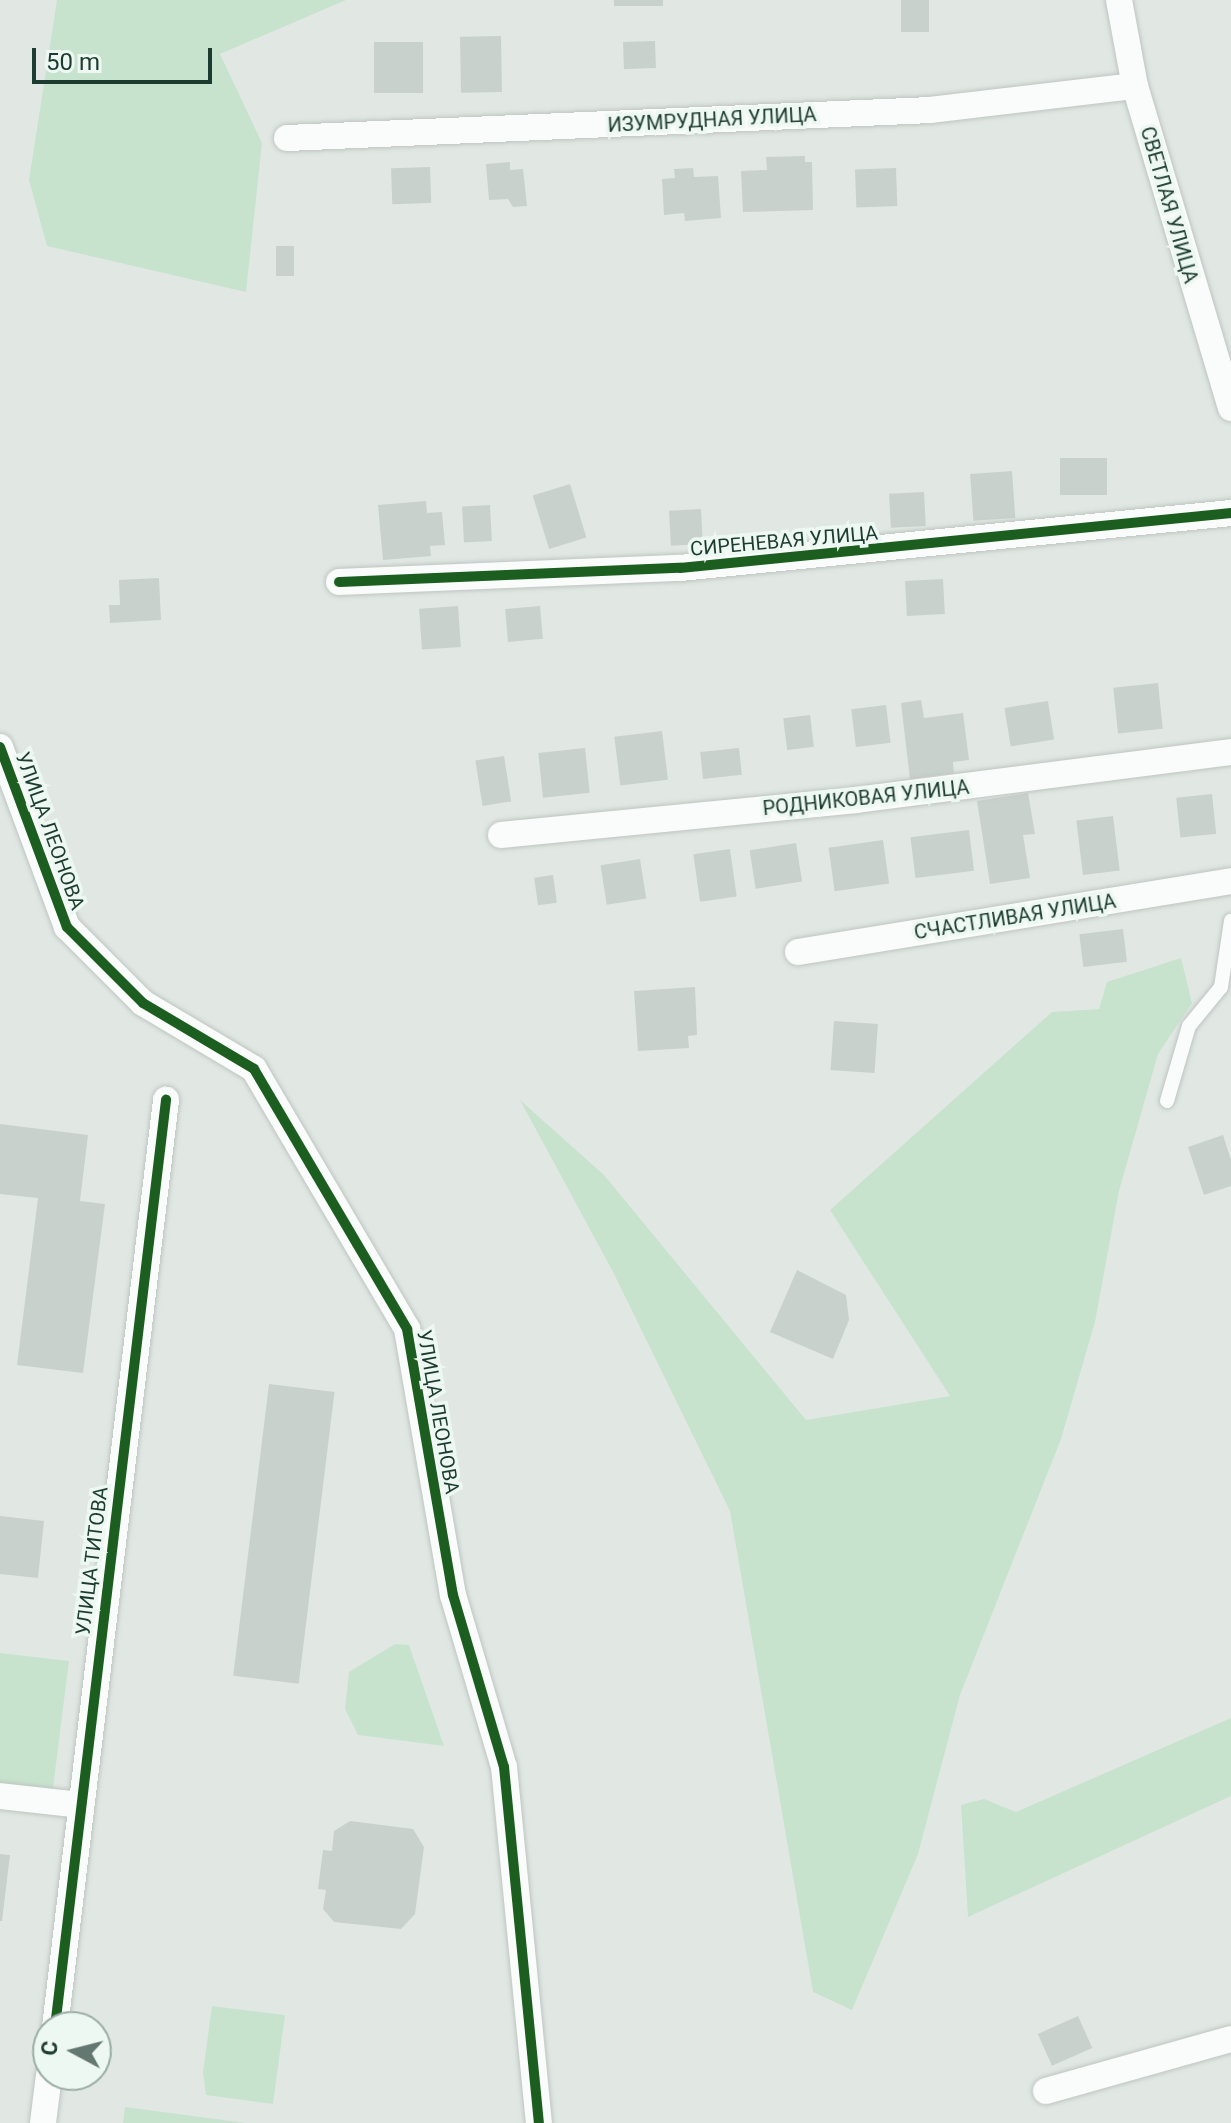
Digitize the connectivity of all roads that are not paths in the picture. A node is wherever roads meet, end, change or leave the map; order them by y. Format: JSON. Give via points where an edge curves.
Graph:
{"nodes":[{"id":1,"x":1119,"y":0,"type":"edge"},
{"id":2,"x":1135,"y":86,"type":"junction"},
{"id":3,"x":287,"y":138,"type":"dead end"},
{"id":4,"x":1231,"y":408,"type":"edge"},
{"id":5,"x":1231,"y":513,"type":"edge"},
{"id":6,"x":339,"y":582,"type":"dead end"},
{"id":7,"x":0,"y":747,"type":"edge"},
{"id":8,"x":1231,"y":752,"type":"edge"},
{"id":9,"x":501,"y":835,"type":"dead end"},
{"id":10,"x":1231,"y":881,"type":"edge"},
{"id":11,"x":1231,"y":921,"type":"edge"},
{"id":12,"x":798,"y":952,"type":"dead end"},
{"id":13,"x":166,"y":1100,"type":"dead end"},
{"id":14,"x":1167,"y":1101,"type":"dead end"},
{"id":15,"x":0,"y":1796,"type":"edge"},
{"id":16,"x":81,"y":1805,"type":"junction"},
{"id":17,"x":57,"y":2011,"type":"edge"},
{"id":18,"x":1231,"y":2039,"type":"edge"},
{"id":19,"x":47,"y":2091,"type":"edge"},
{"id":20,"x":1046,"y":2091,"type":"dead end"},
{"id":21,"x":43,"y":2123,"type":"edge"},
{"id":22,"x":539,"y":2123,"type":"edge"}],
"edges":[{"from":1,"to":2,"type":"street","name":"СВЕТЛАЯ УЛИЦА"},
{"from":2,"to":3,"type":"street","name":"ИЗУМРУДНАЯ УЛИЦА","via":[[930,110]]},
{"from":2,"to":4,"type":"street","name":"СВЕТЛАЯ УЛИЦА"},
{"from":5,"to":6,"type":"street","name":"СИРЕНЕВАЯ УЛИЦА","via":[[680,568]]},
{"from":7,"to":22,"type":"street","name":"УЛИЦА ЛЕОНОВА","via":[[67,927],[143,1003],[254,1069],[407,1329],[453,1595],[504,1767]]},
{"from":8,"to":9,"type":"street","name":"РОДНИКОВАЯ УЛИЦА","via":[[885,797]]},
{"from":10,"to":12,"type":"street","name":"СЧАСТЛИВАЯ УЛИЦА"},
{"from":11,"to":14,"type":"lane","via":[[1221,987],[1189,1026]]},
{"from":13,"to":16,"type":"street","name":"УЛИЦА ТИТОВА"},
{"from":15,"to":16,"type":"street"},
{"from":16,"to":17,"type":"street","name":"УЛИЦА ТИТОВА"},
{"from":18,"to":20,"type":"street"},
{"from":19,"to":21,"type":"street"}]}
